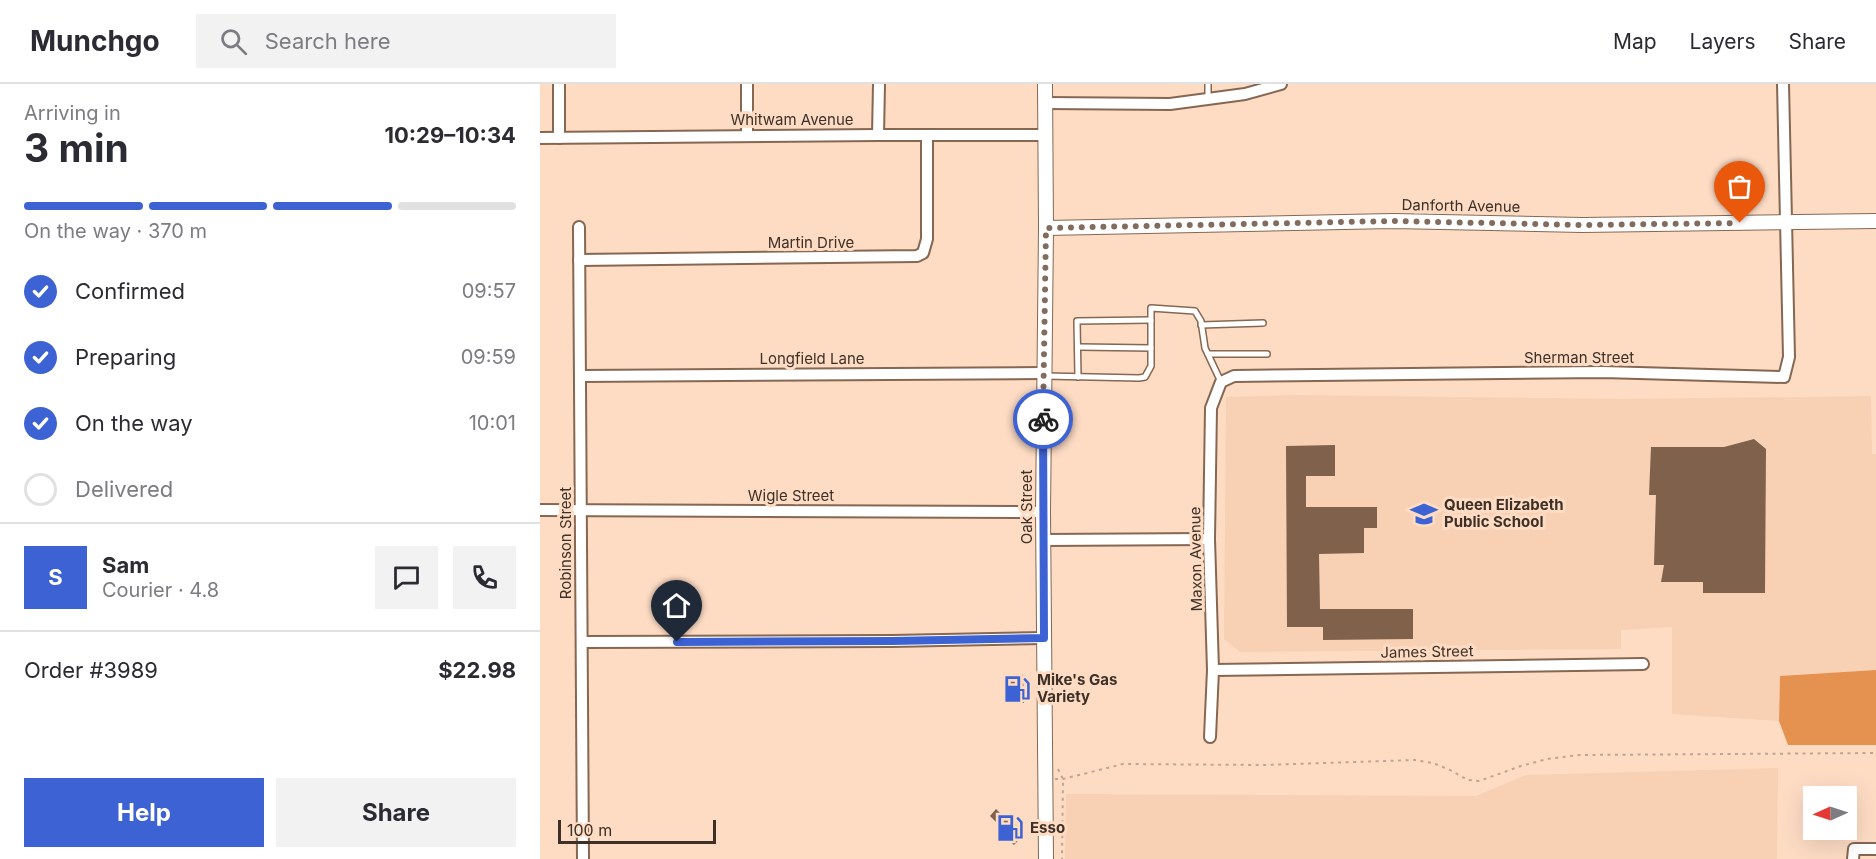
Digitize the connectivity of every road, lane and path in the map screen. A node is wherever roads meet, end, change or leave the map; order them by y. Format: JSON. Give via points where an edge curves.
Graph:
{"nodes":[{"id":1,"x":559,"y":84,"type":"edge"},
{"id":2,"x":879,"y":84,"type":"edge"},
{"id":3,"x":1045,"y":84,"type":"edge"},
{"id":4,"x":1208,"y":84,"type":"edge"},
{"id":5,"x":1281,"y":84,"type":"edge"},
{"id":6,"x":1784,"y":84,"type":"edge"},
{"id":7,"x":747,"y":85,"type":"edge"},
{"id":8,"x":1208,"y":99,"type":"junction"},
{"id":9,"x":1045,"y":103,"type":"junction"},
{"id":10,"x":878,"y":135,"type":"junction"},
{"id":11,"x":927,"y":135,"type":"junction"},
{"id":12,"x":1045,"y":135,"type":"junction"},
{"id":13,"x":747,"y":136,"type":"junction"},
{"id":14,"x":540,"y":138,"type":"edge"},
{"id":15,"x":559,"y":138,"type":"junction"},
{"id":16,"x":1876,"y":221,"type":"edge"},
{"id":17,"x":1785,"y":222,"type":"junction"},
{"id":18,"x":579,"y":227,"type":"dead end"},
{"id":19,"x":1046,"y":228,"type":"junction"},
{"id":20,"x":579,"y":260,"type":"junction"},
{"id":21,"x":1151,"y":320,"type":"junction"},
{"id":22,"x":1263,"y":322,"type":"dead end"},
{"id":23,"x":1201,"y":325,"type":"junction"},
{"id":24,"x":1079,"y":348,"type":"junction"},
{"id":25,"x":1152,"y":348,"type":"junction"},
{"id":26,"x":1208,"y":354,"type":"junction"},
{"id":27,"x":1267,"y":354,"type":"dead end"},
{"id":28,"x":1044,"y":374,"type":"junction"},
{"id":29,"x":580,"y":376,"type":"junction"},
{"id":30,"x":1078,"y":377,"type":"junction"},
{"id":31,"x":1221,"y":382,"type":"junction"},
{"id":32,"x":540,"y":510,"type":"edge"},
{"id":33,"x":581,"y":510,"type":"junction"},
{"id":34,"x":1043,"y":512,"type":"junction"},
{"id":35,"x":1209,"y":539,"type":"junction"},
{"id":36,"x":1043,"y":540,"type":"junction"},
{"id":37,"x":1044,"y":638,"type":"junction"},
{"id":38,"x":582,"y":642,"type":"junction"},
{"id":39,"x":1642,"y":664,"type":"dead end"},
{"id":40,"x":1213,"y":670,"type":"junction"},
{"id":41,"x":1210,"y":737,"type":"dead end"},
{"id":42,"x":1876,"y":753,"type":"edge"},
{"id":43,"x":1044,"y":778,"type":"junction"},
{"id":44,"x":1063,"y":779,"type":"junction"},
{"id":45,"x":1876,"y":849,"type":"edge"},
{"id":46,"x":1854,"y":854,"type":"edge"},
{"id":47,"x":583,"y":859,"type":"edge"},
{"id":48,"x":1046,"y":859,"type":"edge"},
{"id":49,"x":1062,"y":859,"type":"edge"}],
"edges":[{"from":1,"to":15,"type":"street"},
{"from":2,"to":10,"type":"street"},
{"from":3,"to":9,"type":"street","name":"Oak Street"},
{"from":4,"to":8,"type":"lane"},
{"from":5,"to":8,"type":"street"},
{"from":6,"to":17,"type":"street"},
{"from":7,"to":13,"type":"street"},
{"from":8,"to":9,"type":"street","via":[[1170,105]]},
{"from":9,"to":12,"type":"street","name":"Oak Street"},
{"from":10,"to":11,"type":"street","name":"Whitwam Avenue"},
{"from":10,"to":13,"type":"street","name":"Whitwam Avenue"},
{"from":11,"to":12,"type":"street","name":"Whitwam Avenue"},
{"from":11,"to":20,"type":"street","name":"Martin Drive","via":[[927,239],[923,253],[917,256]]},
{"from":12,"to":19,"type":"street","name":"Oak Street"},
{"from":13,"to":15,"type":"street","name":"Whitwam Avenue"},
{"from":14,"to":15,"type":"street","name":"Whitwam Avenue"},
{"from":16,"to":17,"type":"street","name":"Danforth Avenue"},
{"from":17,"to":19,"type":"street","name":"Danforth Avenue","via":[[1582,225],[1393,221]]},
{"from":17,"to":31,"type":"street","name":"Sherman Street","via":[[1789,357],[1784,377],[1603,372],[1234,376]]},
{"from":18,"to":20,"type":"street","name":"Robinson Street"},
{"from":19,"to":28,"type":"street","name":"Oak Street"},
{"from":20,"to":29,"type":"street","name":"Robinson Street"},
{"from":21,"to":23,"type":"lane","via":[[1151,308],[1189,310],[1195,311]]},
{"from":21,"to":24,"type":"lane","via":[[1077,321]]},
{"from":21,"to":25,"type":"lane"},
{"from":22,"to":23,"type":"lane"},
{"from":23,"to":26,"type":"lane"},
{"from":24,"to":25,"type":"lane"},
{"from":24,"to":30,"type":"lane"},
{"from":25,"to":30,"type":"lane","via":[[1151,366],[1145,377]]},
{"from":26,"to":27,"type":"lane"},
{"from":26,"to":31,"type":"lane"},
{"from":28,"to":29,"type":"street","name":"Longfield Lane"},
{"from":28,"to":30,"type":"lane"},
{"from":28,"to":34,"type":"street","name":"Oak Street"},
{"from":29,"to":33,"type":"street","name":"Robinson Street"},
{"from":31,"to":35,"type":"street","name":"Maxon Avenue","via":[[1210,408]]},
{"from":32,"to":33,"type":"street","name":"Wigle Street"},
{"from":33,"to":34,"type":"street","name":"Wigle Street"},
{"from":33,"to":38,"type":"street","name":"Robinson Street"},
{"from":34,"to":36,"type":"street","name":"Oak Street"},
{"from":35,"to":36,"type":"street"},
{"from":35,"to":40,"type":"street","name":"Maxon Avenue"},
{"from":36,"to":37,"type":"street","name":"Oak Street"},
{"from":37,"to":38,"type":"street"},
{"from":37,"to":43,"type":"street","name":"Oak Street"},
{"from":38,"to":47,"type":"street","name":"Robinson Street"},
{"from":39,"to":40,"type":"street","name":"James Street"},
{"from":40,"to":41,"type":"street","name":"Maxon Avenue"},
{"from":42,"to":44,"type":"path","via":[[1579,755],[1547,759],[1479,781],[1415,760],[1123,764]]},
{"from":43,"to":44,"type":"path"},
{"from":43,"to":48,"type":"street","name":"Oak Street"},
{"from":44,"to":49,"type":"path"},
{"from":45,"to":46,"type":"street"}]}
